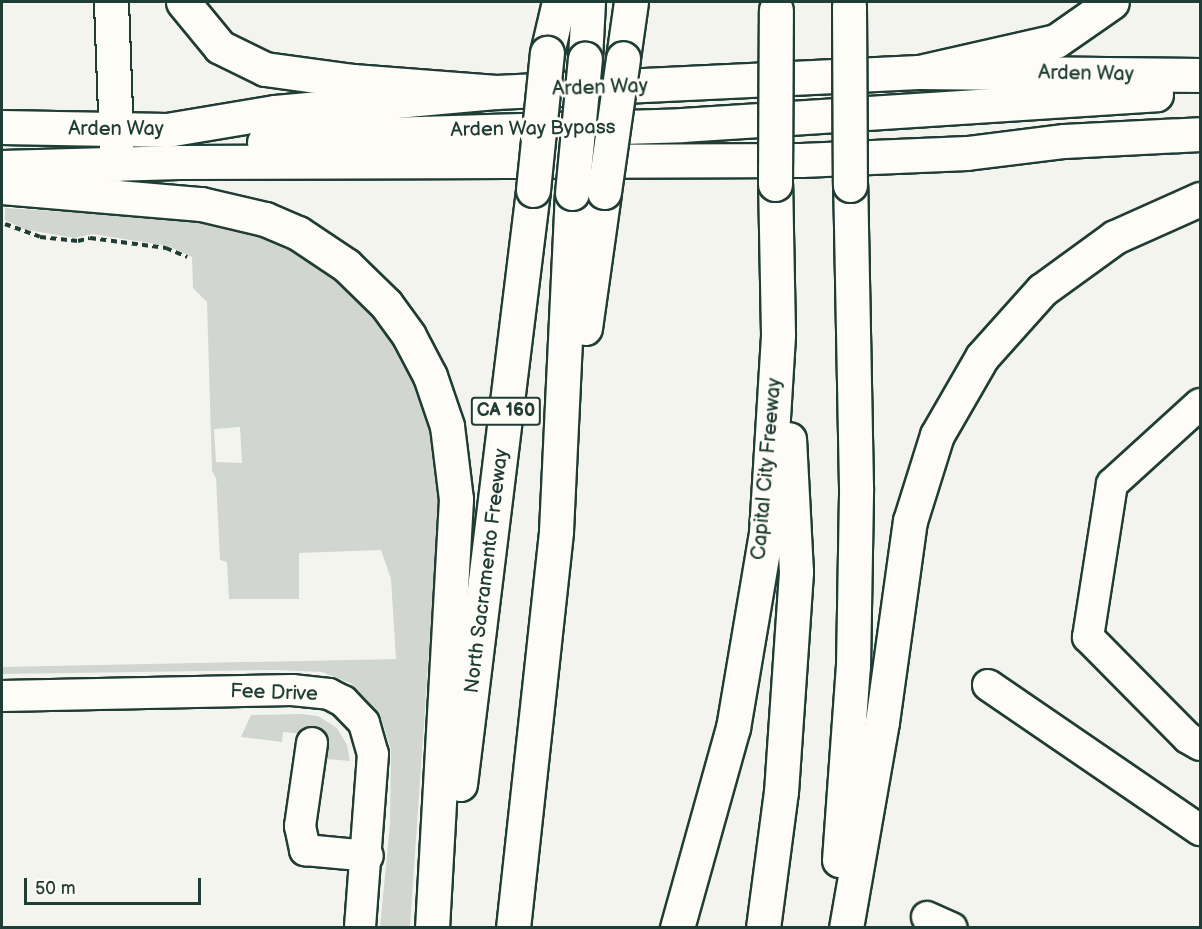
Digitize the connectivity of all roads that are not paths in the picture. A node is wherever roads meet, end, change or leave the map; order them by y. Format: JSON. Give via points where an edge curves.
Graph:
{"nodes":[{"id":1,"x":111,"y":2,"type":"edge"},
{"id":2,"x":183,"y":2,"type":"edge"},
{"id":3,"x":548,"y":2,"type":"edge"},
{"id":4,"x":560,"y":2,"type":"edge"},
{"id":5,"x":588,"y":2,"type":"edge"},
{"id":6,"x":631,"y":2,"type":"edge"},
{"id":7,"x":1112,"y":2,"type":"edge"},
{"id":8,"x":849,"y":4,"type":"edge"},
{"id":9,"x":777,"y":6,"type":"edge"},
{"id":10,"x":548,"y":53,"type":"junction"},
{"id":11,"x":919,"y":72,"type":"junction"},
{"id":12,"x":1200,"y":75,"type":"edge"},
{"id":13,"x":1200,"y":91,"type":"edge"},
{"id":14,"x":496,"y":92,"type":"junction"},
{"id":15,"x":682,"y":125,"type":"junction"},
{"id":16,"x":2,"y":127,"type":"edge"},
{"id":17,"x":116,"y":130,"type":"junction"},
{"id":18,"x":166,"y":130,"type":"junction"},
{"id":19,"x":385,"y":134,"type":"junction"},
{"id":20,"x":1200,"y":134,"type":"edge"},
{"id":21,"x":1158,"y":136,"type":"junction"},
{"id":22,"x":117,"y":164,"type":"junction"},
{"id":23,"x":2,"y":167,"type":"edge"},
{"id":24,"x":2,"y":187,"type":"edge"},
{"id":25,"x":588,"y":192,"type":"junction"},
{"id":26,"x":1200,"y":200,"type":"edge"},
{"id":27,"x":777,"y":294,"type":"junction"},
{"id":28,"x":1200,"y":404,"type":"edge"},
{"id":29,"x":988,"y":685,"type":"dead end"},
{"id":30,"x":2,"y":696,"type":"edge"},
{"id":31,"x":312,"y":743,"type":"dead end"},
{"id":32,"x":1200,"y":745,"type":"edge"},
{"id":33,"x":1200,"y":830,"type":"edge"},
{"id":34,"x":368,"y":856,"type":"junction"},
{"id":35,"x":360,"y":927,"type":"edge"},
{"id":36,"x":432,"y":927,"type":"edge"},
{"id":37,"x":442,"y":927,"type":"edge"},
{"id":38,"x":513,"y":927,"type":"edge"},
{"id":39,"x":677,"y":927,"type":"edge"},
{"id":40,"x":762,"y":927,"type":"edge"},
{"id":41,"x":838,"y":927,"type":"edge"},
{"id":42,"x":846,"y":927,"type":"edge"}],
"edges":[{"from":1,"to":17,"type":"main road"},
{"from":2,"to":14,"type":"main road","via":[[220,47],[265,69],[353,81]]},
{"from":3,"to":10,"type":"main road"},
{"from":4,"to":10,"type":"main road","name":"North Sacramento Freeway","number":"CA 160"},
{"from":5,"to":25,"type":"main road","bridge":true},
{"from":6,"to":25,"type":"main road","bridge":true,"via":[[623,58]]},
{"from":7,"to":11,"type":"main road","via":[[1056,41]]},
{"from":8,"to":41,"type":"main road","bridge":true,"via":[[856,499],[853,666],[838,866]]},
{"from":9,"to":27,"type":"main road","name":"Capital City Freeway","bridge":true},
{"from":10,"to":37,"type":"main road","name":"North Sacramento Freeway","number":"CA 160","bridge":true},
{"from":11,"to":12,"type":"main road","name":"Arden Way"},
{"from":11,"to":14,"type":"main road","name":"Arden Way"},
{"from":13,"to":15,"type":"main road"},
{"from":14,"to":18,"type":"main road","name":"Arden Way","via":[[275,112]]},
{"from":15,"to":19,"type":"main road","name":"Arden Way Bypass"},
{"from":15,"to":21,"type":"main road"},
{"from":16,"to":17,"type":"main road","name":"Arden Way"},
{"from":17,"to":18,"type":"main road","name":"Arden Way"},
{"from":17,"to":22,"type":"main road"},
{"from":18,"to":19,"type":"main road"},
{"from":19,"to":22,"type":"main road","via":[[176,148]]},
{"from":20,"to":21,"type":"main road","name":"Arden Way"},
{"from":21,"to":22,"type":"main road","name":"Arden Way","via":[[1064,141],[967,153],[801,160]]},
{"from":22,"to":23,"type":"main road","name":"Arden Way"},
{"from":24,"to":36,"type":"main road","via":[[201,204],[265,219],[298,233],[346,265],[386,304],[409,336],[440,402],[456,490]]},
{"from":25,"to":38,"type":"main road"},
{"from":26,"to":42,"type":"main road","via":[[1115,237],[1042,290],[982,357],[937,435],[910,521],[882,722]]},
{"from":27,"to":39,"type":"main road","name":"Capital City Freeway","via":[[766,532],[733,728]]},
{"from":27,"to":40,"type":"main road","via":[[787,394],[796,572],[781,792]]},
{"from":28,"to":32,"type":"street","via":[[1112,484],[1088,637],[1188,738]]},
{"from":29,"to":33,"type":"street"},
{"from":30,"to":34,"type":"street","name":"Fee Drive","via":[[281,690],[329,694],[355,711],[370,738],[374,774]]},
{"from":31,"to":34,"type":"street","via":[[300,826],[305,850]]},
{"from":34,"to":35,"type":"street","name":"Fee Drive"}]}
